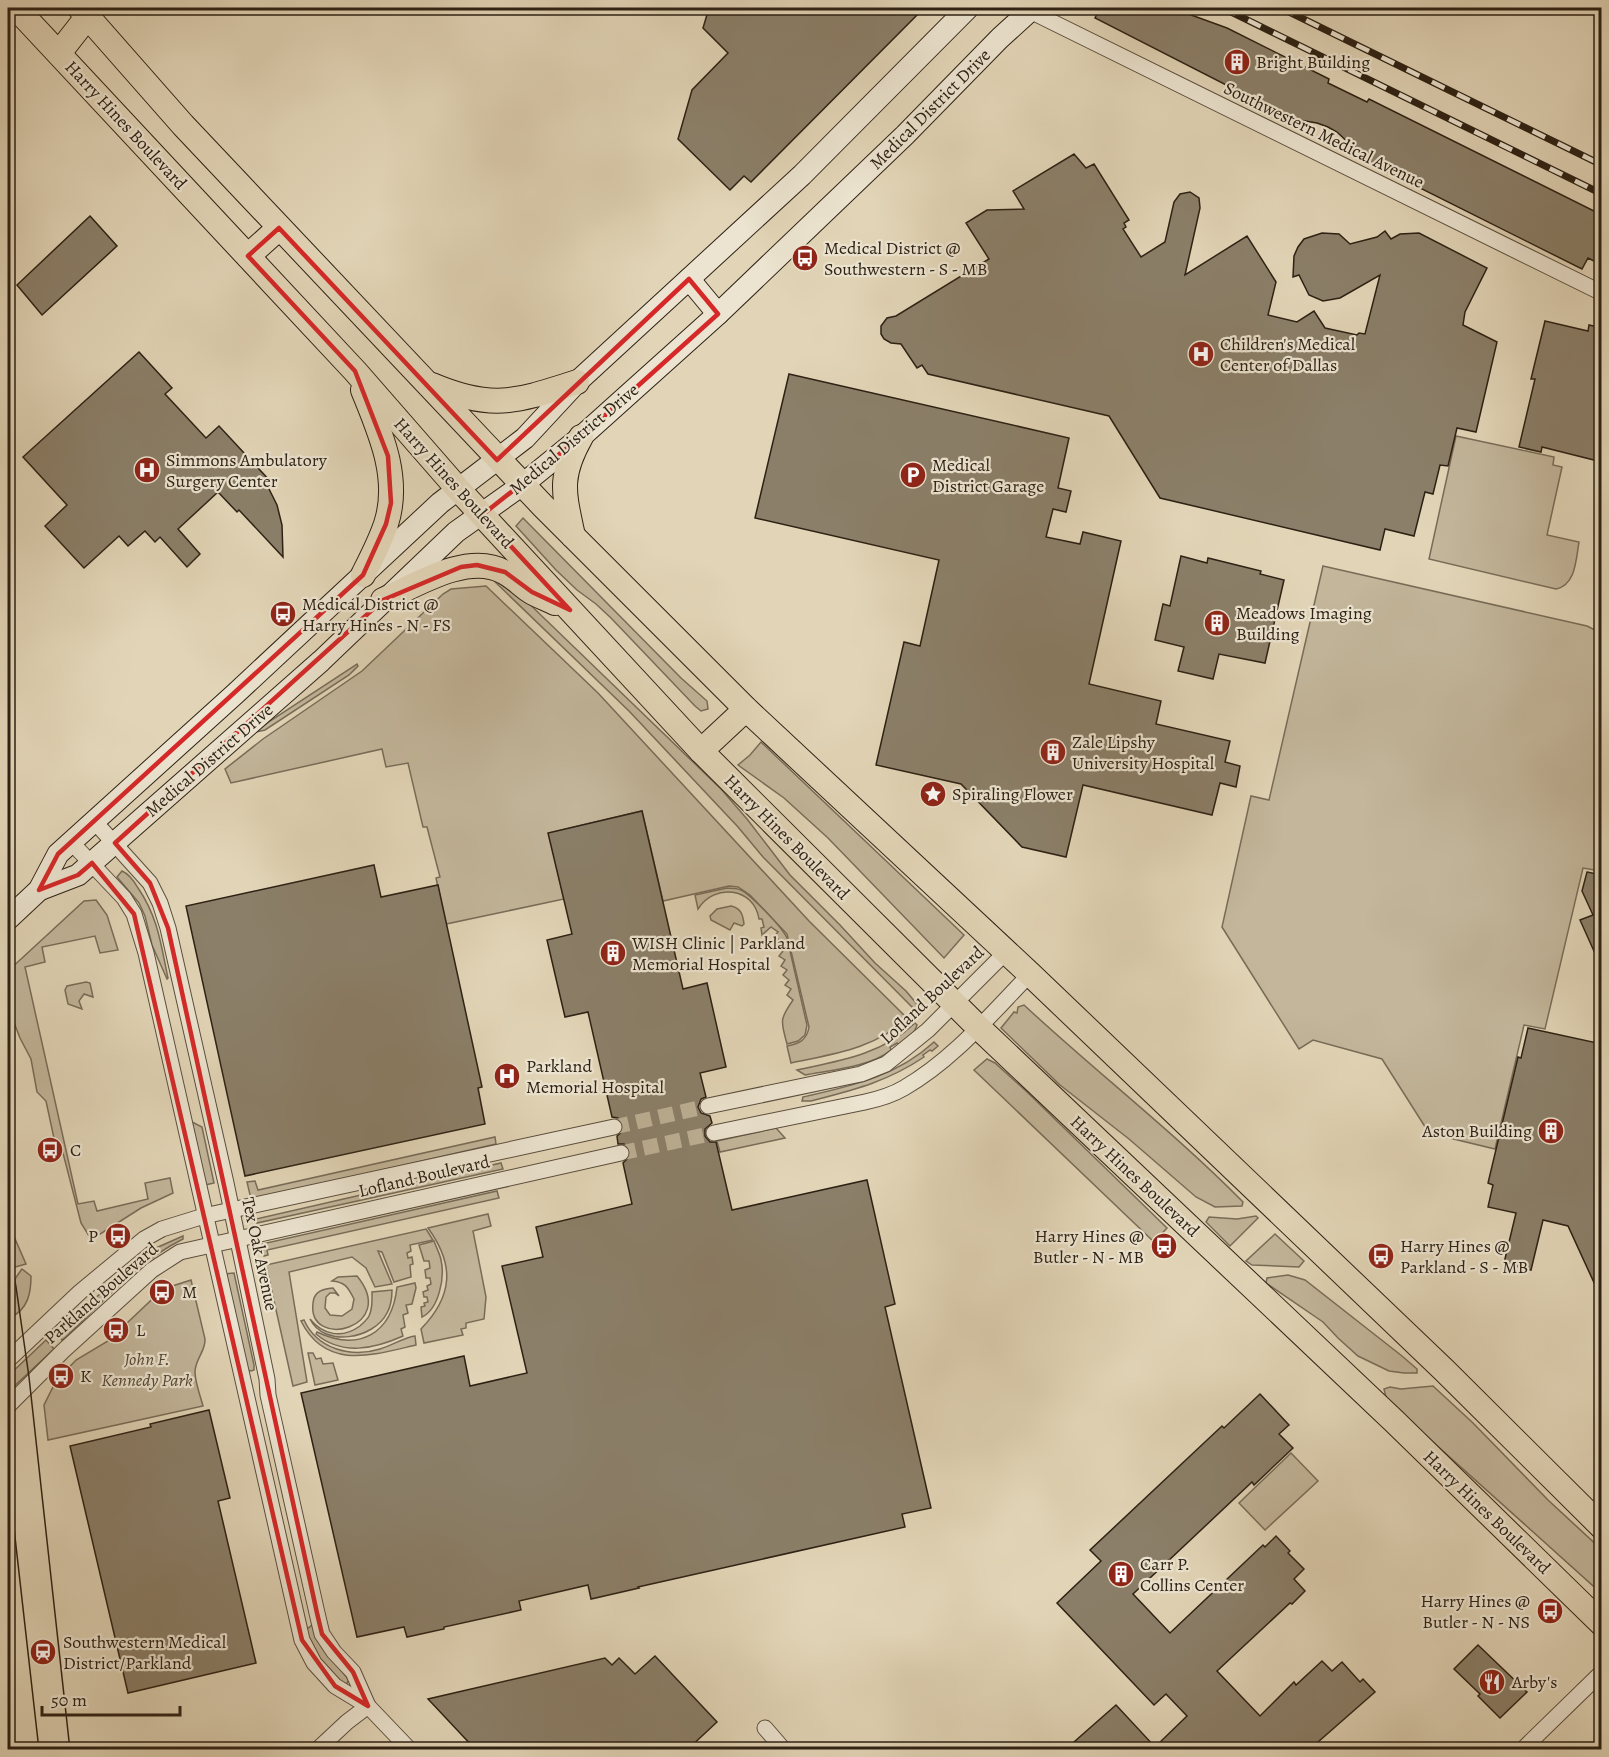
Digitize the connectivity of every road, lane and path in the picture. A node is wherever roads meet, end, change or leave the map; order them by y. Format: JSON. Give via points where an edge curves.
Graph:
{"nodes":[{"id":1,"x":16,"y":8,"type":"edge"},
{"id":2,"x":968,"y":8,"type":"edge"},
{"id":3,"x":1028,"y":9,"type":"edge"},
{"id":4,"x":83,"y":12,"type":"edge"},
{"id":5,"x":59,"y":53,"type":"junction"},
{"id":6,"x":279,"y":228,"type":"junction"},
{"id":7,"x":248,"y":256,"type":"junction"},
{"id":8,"x":689,"y":279,"type":"junction"},
{"id":9,"x":1602,"y":293,"type":"edge"},
{"id":10,"x":718,"y":314,"type":"junction"},
{"id":11,"x":355,"y":371,"type":"junction"},
{"id":12,"x":577,"y":382,"type":"junction"},
{"id":13,"x":429,"y":384,"type":"junction"},
{"id":14,"x":581,"y":437,"type":"junction"},
{"id":15,"x":498,"y":460,"type":"junction"},
{"id":16,"x":522,"y":485,"type":"junction"},
{"id":17,"x":458,"y":489,"type":"junction"},
{"id":18,"x":482,"y":515,"type":"junction"},
{"id":19,"x":573,"y":536,"type":"junction"},
{"id":20,"x":363,"y":575,"type":"junction"},
{"id":21,"x":383,"y":600,"type":"junction"},
{"id":22,"x":570,"y":610,"type":"junction"},
{"id":23,"x":747,"y":709,"type":"junction"},
{"id":24,"x":701,"y":751,"type":"junction"},
{"id":25,"x":94,"y":821,"type":"junction"},
{"id":26,"x":71,"y":842,"type":"junction"},
{"id":27,"x":115,"y":843,"type":"junction"},
{"id":28,"x":92,"y":863,"type":"junction"},
{"id":29,"x":39,"y":890,"type":"junction"},
{"id":30,"x":8,"y":920,"type":"edge"},
{"id":31,"x":1006,"y":952,"type":"junction"},
{"id":32,"x":1030,"y":974,"type":"junction"},
{"id":33,"x":954,"y":1004,"type":"junction"},
{"id":34,"x":978,"y":1027,"type":"junction"},
{"id":35,"x":786,"y":1089,"type":"junction"},
{"id":36,"x":708,"y":1106,"type":"tunnel mouth"},
{"id":37,"x":209,"y":1109,"type":"junction"},
{"id":38,"x":182,"y":1116,"type":"junction"},
{"id":39,"x":792,"y":1116,"type":"junction"},
{"id":40,"x":614,"y":1127,"type":"tunnel mouth"},
{"id":41,"x":714,"y":1133,"type":"tunnel mouth"},
{"id":42,"x":621,"y":1153,"type":"tunnel mouth"},
{"id":43,"x":231,"y":1210,"type":"junction"},
{"id":44,"x":204,"y":1216,"type":"junction"},
{"id":45,"x":236,"y":1238,"type":"junction"},
{"id":46,"x":211,"y":1244,"type":"junction"},
{"id":47,"x":8,"y":1359,"type":"edge"},
{"id":48,"x":8,"y":1406,"type":"edge"},
{"id":49,"x":1602,"y":1527,"type":"edge"},
{"id":50,"x":1602,"y":1624,"type":"edge"},
{"id":51,"x":1602,"y":1672,"type":"edge"},
{"id":52,"x":368,"y":1706,"type":"junction"},
{"id":53,"x":765,"y":1728,"type":"dead end"},
{"id":54,"x":317,"y":1749,"type":"edge"},
{"id":55,"x":410,"y":1749,"type":"edge"},
{"id":56,"x":784,"y":1749,"type":"edge"},
{"id":57,"x":1522,"y":1749,"type":"edge"}],
"edges":[{"from":1,"to":5,"type":"main road","name":"Harry Hines Boulevard"},
{"from":2,"to":8,"type":"main road","name":"Medical District Drive","via":[[802,175]]},
{"from":3,"to":9,"type":"street","name":"Southwestern Medical Avenue"},
{"from":3,"to":10,"type":"main road","name":"Medical District Drive","via":[[905,135]]},
{"from":4,"to":5,"type":"main road"},
{"from":4,"to":6,"type":"main road"},
{"from":5,"to":7,"type":"main road","name":"Harry Hines Boulevard"},
{"from":6,"to":7,"type":"main road"},
{"from":6,"to":13,"type":"main road"},
{"from":7,"to":11,"type":"main road","name":"Harry Hines Boulevard"},
{"from":8,"to":10,"type":"main road"},
{"from":8,"to":12,"type":"main road","name":"Medical District Drive"},
{"from":10,"to":14,"type":"main road","name":"Medical District Drive"},
{"from":11,"to":17,"type":"main road","name":"Harry Hines Boulevard"},
{"from":11,"to":20,"type":"main road","via":[[380,430],[391,484],[386,524]]},
{"from":12,"to":13,"type":"main road","via":[[526,399],[499,402],[456,395]]},
{"from":12,"to":15,"type":"main road","name":"Medical District Drive","via":[[525,438]]},
{"from":13,"to":15,"type":"main road"},
{"from":14,"to":16,"type":"main road","name":"Medical District Drive"},
{"from":14,"to":19,"type":"main road","via":[[569,458],[565,476],[564,493]]},
{"from":15,"to":16,"type":"main road"},
{"from":15,"to":17,"type":"main road","name":"Medical District Drive"},
{"from":16,"to":18,"type":"main road","name":"Medical District Drive"},
{"from":16,"to":19,"type":"main road"},
{"from":17,"to":18,"type":"main road","name":"Harry Hines Boulevard"},
{"from":17,"to":20,"type":"main road","name":"Medical District Drive"},
{"from":18,"to":21,"type":"main road","name":"Medical District Drive","via":[[456,532]]},
{"from":18,"to":22,"type":"main road","name":"Harry Hines Boulevard"},
{"from":19,"to":23,"type":"main road"},
{"from":20,"to":25,"type":"main road","name":"Medical District Drive"},
{"from":21,"to":22,"type":"main road","via":[[461,567],[477,565],[505,572],[532,592]]},
{"from":21,"to":27,"type":"main road","name":"Medical District Drive","via":[[321,661]]},
{"from":22,"to":24,"type":"main road","name":"Harry Hines Boulevard"},
{"from":23,"to":24,"type":"main road"},
{"from":23,"to":31,"type":"main road"},
{"from":24,"to":33,"type":"main road","name":"Harry Hines Boulevard"},
{"from":25,"to":26,"type":"main road","name":"Medical District Drive"},
{"from":25,"to":27,"type":"street","name":"Tex Oak Avenue"},
{"from":26,"to":28,"type":"street","name":"Tex Oak Avenue"},
{"from":26,"to":29,"type":"main road","name":"Medical District Drive","via":[[58,854]]},
{"from":27,"to":28,"type":"main road","name":"Medical District Drive"},
{"from":27,"to":37,"type":"street","name":"Tex Oak Avenue","via":[[150,883],[160,903]]},
{"from":28,"to":29,"type":"main road","name":"Medical District Drive","via":[[78,875]]},
{"from":28,"to":38,"type":"street","name":"Tex Oak Avenue","via":[[134,914]]},
{"from":29,"to":30,"type":"main road","name":"Medical District Drive"},
{"from":31,"to":32,"type":"main road"},
{"from":31,"to":33,"type":"street","name":"Lofland Boulevard"},
{"from":32,"to":34,"type":"street"},
{"from":32,"to":49,"type":"main road"},
{"from":33,"to":34,"type":"main road","name":"Harry Hines Boulevard"},
{"from":33,"to":35,"type":"street","name":"Lofland Boulevard","via":[[886,1064],[861,1074]]},
{"from":34,"to":39,"type":"street","via":[[944,1059],[903,1089],[865,1102]]},
{"from":34,"to":50,"type":"main road","name":"Harry Hines Boulevard"},
{"from":35,"to":36,"type":"street","name":"Lofland Boulevard"},
{"from":35,"to":39,"type":"street"},
{"from":37,"to":38,"type":"street"},
{"from":37,"to":43,"type":"street","name":"Tex Oak Avenue"},
{"from":38,"to":44,"type":"street","name":"Tex Oak Avenue"},
{"from":39,"to":41,"type":"street"},
{"from":40,"to":43,"type":"street","name":"Lofland Boulevard"},
{"from":42,"to":45,"type":"street","name":"Lofland Boulevard"},
{"from":43,"to":44,"type":"street","name":"Parkland Boulevard"},
{"from":43,"to":45,"type":"street","name":"Tex Oak Avenue"},
{"from":44,"to":46,"type":"street","name":"Tex Oak Avenue"},
{"from":44,"to":47,"type":"street","name":"Parkland Boulevard","via":[[144,1239]]},
{"from":45,"to":46,"type":"street","name":"Parkland Boulevard"},
{"from":45,"to":52,"type":"street","name":"Tex Oak Avenue","via":[[322,1634],[353,1672]]},
{"from":46,"to":48,"type":"street","name":"Parkland Boulevard","via":[[180,1252],[152,1270]]},
{"from":46,"to":52,"type":"street","name":"Tex Oak Avenue","via":[[302,1640],[314,1663],[335,1686]]},
{"from":51,"to":57,"type":"street"},
{"from":52,"to":54,"type":"street"},
{"from":52,"to":55,"type":"street","name":"Tex Oak Avenue"},
{"from":53,"to":56,"type":"street"}]}
